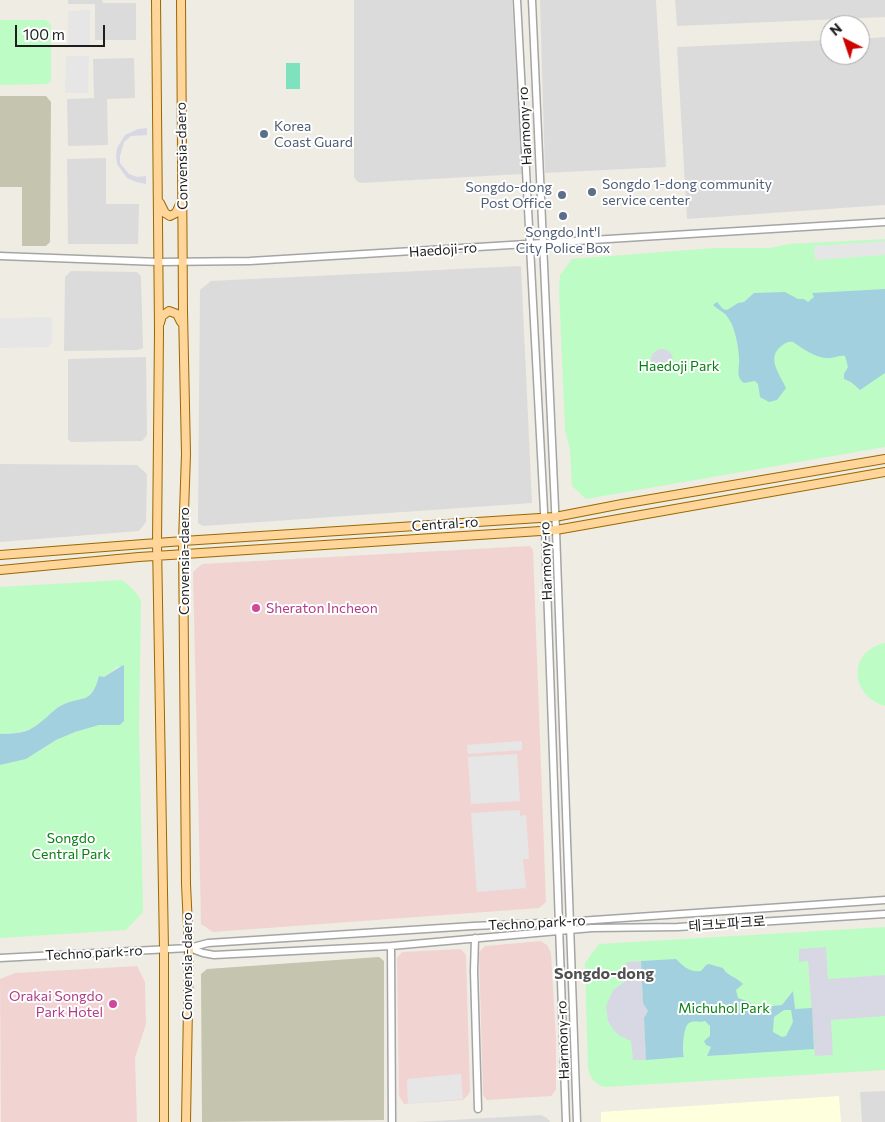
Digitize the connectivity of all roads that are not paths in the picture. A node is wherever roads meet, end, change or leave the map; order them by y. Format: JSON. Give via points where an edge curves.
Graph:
{"nodes":[{"id":1,"x":156,"y":0,"type":"edge"},
{"id":2,"x":181,"y":0,"type":"edge"},
{"id":3,"x":517,"y":0,"type":"edge"},
{"id":4,"x":532,"y":0,"type":"edge"},
{"id":5,"x":158,"y":194,"type":"junction"},
{"id":6,"x":183,"y":195,"type":"junction"},
{"id":7,"x":885,"y":222,"type":"edge"},
{"id":8,"x":544,"y":244,"type":"junction"},
{"id":9,"x":531,"y":245,"type":"junction"},
{"id":10,"x":0,"y":256,"type":"edge"},
{"id":11,"x":158,"y":262,"type":"junction"},
{"id":12,"x":183,"y":263,"type":"junction"},
{"id":13,"x":184,"y":328,"type":"junction"},
{"id":14,"x":159,"y":331,"type":"junction"},
{"id":15,"x":885,"y":459,"type":"edge"},
{"id":16,"x":885,"y":472,"type":"edge"},
{"id":17,"x":555,"y":517,"type":"junction"},
{"id":18,"x":545,"y":518,"type":"junction"},
{"id":19,"x":546,"y":530,"type":"junction"},
{"id":20,"x":556,"y":530,"type":"junction"},
{"id":21,"x":183,"y":541,"type":"junction"},
{"id":22,"x":157,"y":543,"type":"junction"},
{"id":23,"x":0,"y":555,"type":"edge"},
{"id":24,"x":183,"y":555,"type":"junction"},
{"id":25,"x":158,"y":556,"type":"junction"},
{"id":26,"x":0,"y":570,"type":"edge"},
{"id":27,"x":885,"y":900,"type":"edge"},
{"id":28,"x":885,"y":914,"type":"edge"},
{"id":29,"x":569,"y":921,"type":"junction"},
{"id":30,"x":559,"y":922,"type":"junction"},
{"id":31,"x":559,"y":931,"type":"junction"},
{"id":32,"x":570,"y":931,"type":"junction"},
{"id":33,"x":475,"y":938,"type":"junction"},
{"id":34,"x":391,"y":946,"type":"junction"},
{"id":35,"x":189,"y":948,"type":"junction"},
{"id":36,"x":164,"y":949,"type":"junction"},
{"id":37,"x":0,"y":958,"type":"edge"},
{"id":38,"x":478,"y":1109,"type":"dead end"},
{"id":39,"x":164,"y":1122,"type":"edge"},
{"id":40,"x":186,"y":1122,"type":"edge"},
{"id":41,"x":392,"y":1122,"type":"edge"},
{"id":42,"x":566,"y":1122,"type":"edge"},
{"id":43,"x":577,"y":1122,"type":"edge"}],
"edges":[{"from":1,"to":5,"type":"main road","name":"Convensia-daero"},
{"from":2,"to":6,"type":"main road","name":"Convensia-daero"},
{"from":3,"to":9,"type":"street","name":"Harmony-ro"},
{"from":4,"to":8,"type":"street","name":"Harmony-ro"},
{"from":5,"to":6,"type":"main road","via":[[161,208],[169,216],[176,213]]},
{"from":5,"to":11,"type":"main road","name":"Convensia-daero"},
{"from":6,"to":12,"type":"main road","name":"Convensia-daero"},
{"from":7,"to":8,"type":"street","name":"Haedoji-ro"},
{"from":8,"to":9,"type":"street","name":"Haedoji-ro"},
{"from":8,"to":17,"type":"street","name":"Harmony-ro"},
{"from":9,"to":12,"type":"street","name":"Haedoji-ro"},
{"from":9,"to":18,"type":"street","name":"Harmony-ro"},
{"from":10,"to":11,"type":"street","name":"Haedoji-ro"},
{"from":11,"to":12,"type":"street","name":"Haedoji-ro"},
{"from":11,"to":14,"type":"main road","name":"Convensia-daero"},
{"from":12,"to":13,"type":"main road","name":"Convensia-daero"},
{"from":13,"to":14,"type":"main road","via":[[180,316],[169,311],[162,316]]},
{"from":13,"to":21,"type":"main road","name":"Convensia-daero","via":[[186,454]]},
{"from":14,"to":22,"type":"main road","name":"Convensia-daero"},
{"from":15,"to":17,"type":"main road","name":"Central-ro"},
{"from":16,"to":20,"type":"main road","name":"Central-ro"},
{"from":17,"to":18,"type":"main road","name":"Central-ro"},
{"from":17,"to":20,"type":"street","name":"Harmony-ro"},
{"from":18,"to":19,"type":"street","name":"Harmony-ro"},
{"from":18,"to":21,"type":"main road","name":"Central-ro"},
{"from":19,"to":20,"type":"main road","name":"Central-ro"},
{"from":19,"to":24,"type":"main road","name":"Central-ro"},
{"from":19,"to":30,"type":"street","name":"Harmony-ro"},
{"from":20,"to":29,"type":"street","name":"Harmony-ro"},
{"from":21,"to":22,"type":"main road","name":"Central-ro"},
{"from":21,"to":24,"type":"main road","name":"Convensia-daero"},
{"from":22,"to":23,"type":"main road","name":"Central-ro"},
{"from":22,"to":25,"type":"main road","name":"Convensia-daero"},
{"from":24,"to":25,"type":"main road","name":"Central-ro"},
{"from":24,"to":35,"type":"main road","name":"Convensia-daero"},
{"from":25,"to":26,"type":"main road","name":"Central-ro"},
{"from":25,"to":36,"type":"main road","name":"Convensia-daero"},
{"from":27,"to":29,"type":"street","name":"Techno park-ro"},
{"from":28,"to":32,"type":"street","name":"테크노파크로"},
{"from":29,"to":30,"type":"street","name":"Techno park-ro"},
{"from":29,"to":32,"type":"street","name":"Harmony-ro"},
{"from":30,"to":31,"type":"street","name":"Harmony-ro"},
{"from":30,"to":35,"type":"street","name":"Techno park-ro","via":[[208,943]]},
{"from":31,"to":32,"type":"street","name":"Techno park-ro"},
{"from":31,"to":33,"type":"street","name":"Techno park-ro"},
{"from":31,"to":42,"type":"street","name":"Harmony-ro"},
{"from":32,"to":43,"type":"street","name":"Harmony-ro"},
{"from":33,"to":34,"type":"street","name":"Techno park-ro"},
{"from":33,"to":38,"type":"street"},
{"from":34,"to":35,"type":"street","name":"Techno park-ro","via":[[214,955]]},
{"from":34,"to":41,"type":"street"},
{"from":35,"to":36,"type":"street","name":"Techno park-ro"},
{"from":35,"to":40,"type":"main road","name":"Convensia-daero"},
{"from":36,"to":37,"type":"street","name":"Techno park-ro"},
{"from":36,"to":39,"type":"main road","name":"Convensia-daero"}]}
